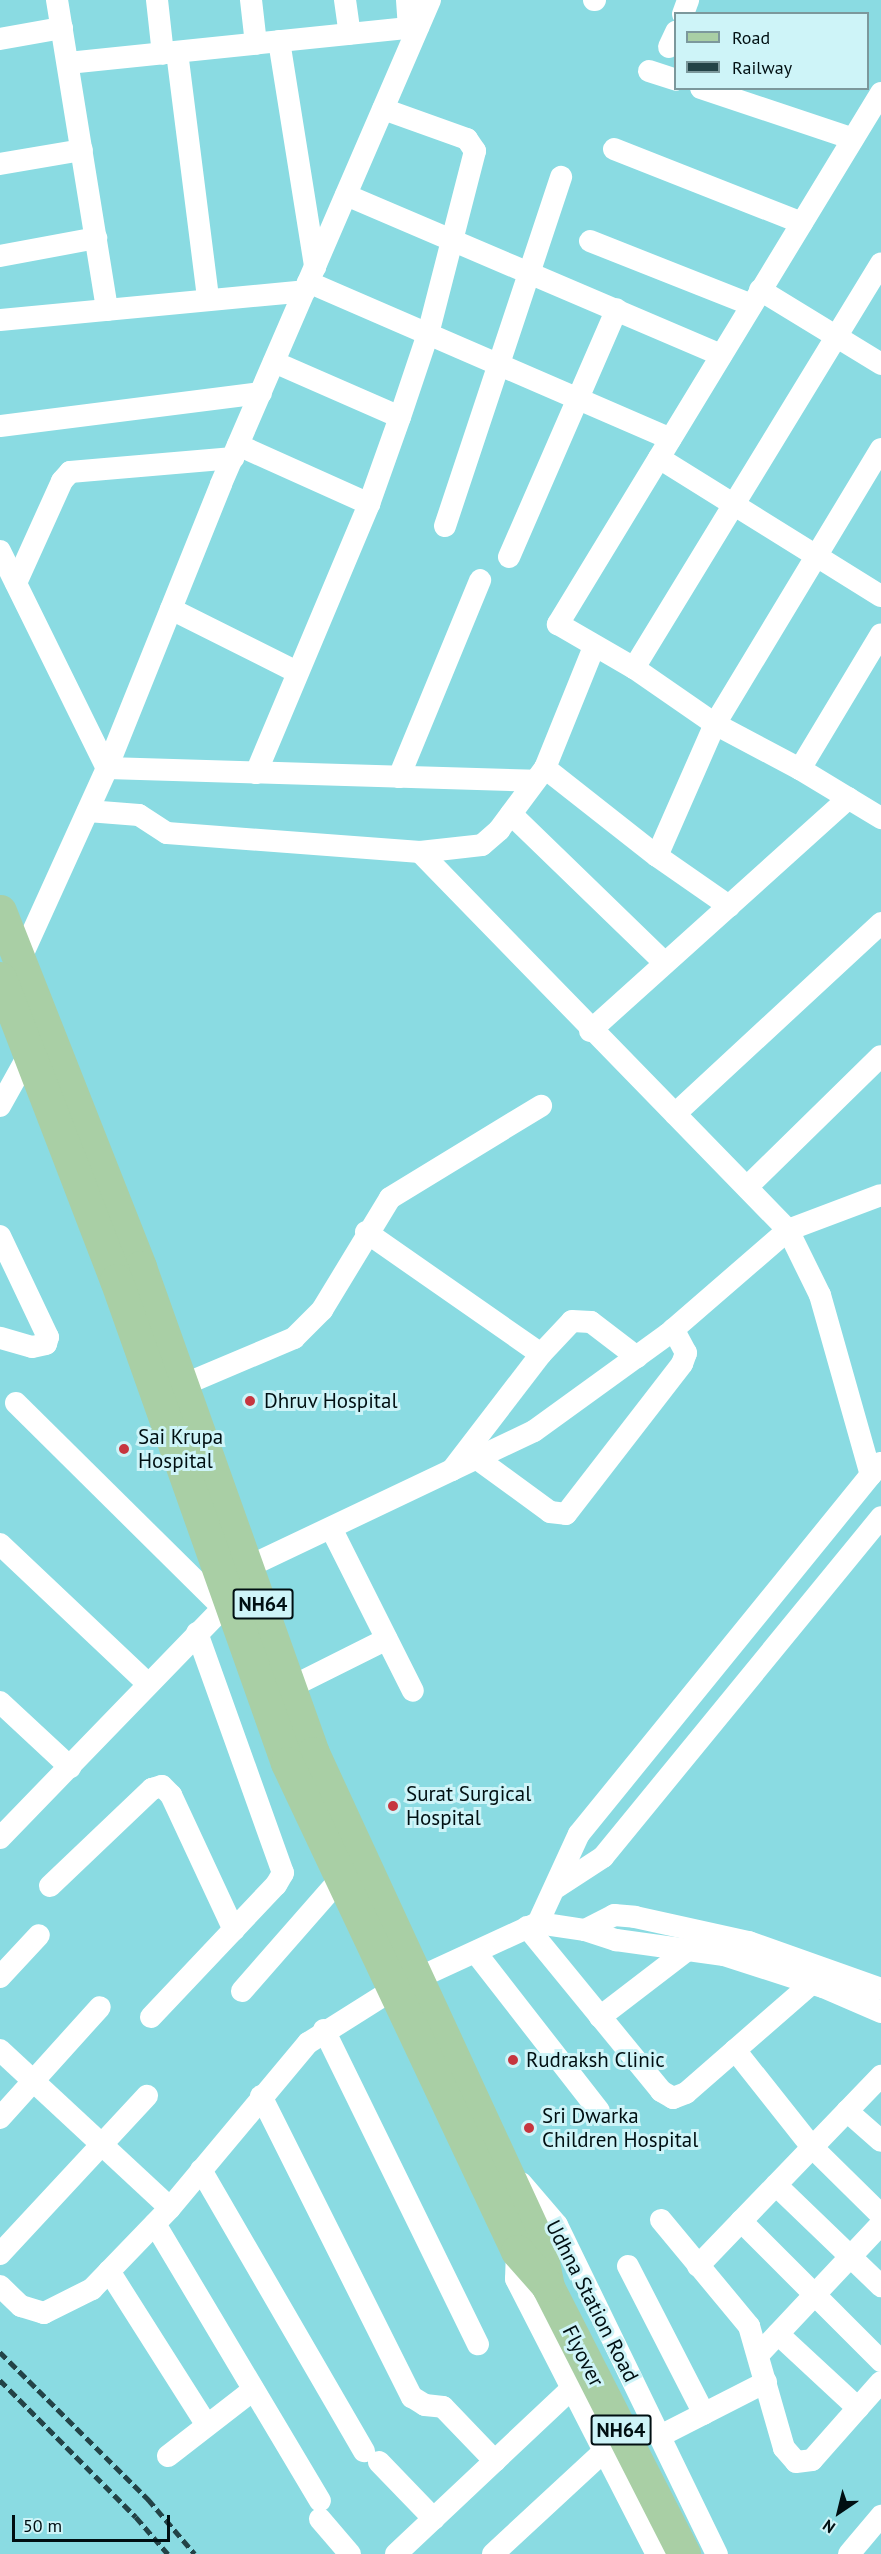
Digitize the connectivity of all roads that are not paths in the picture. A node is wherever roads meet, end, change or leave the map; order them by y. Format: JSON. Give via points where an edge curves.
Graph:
{"nodes":[{"id":1,"x":57,"y":0,"type":"edge"},
{"id":2,"x":157,"y":0,"type":"edge"},
{"id":3,"x":251,"y":0,"type":"edge"},
{"id":4,"x":345,"y":0,"type":"edge"},
{"id":5,"x":407,"y":0,"type":"edge"},
{"id":6,"x":430,"y":0,"type":"edge"},
{"id":7,"x":414,"y":27,"type":"junction"},
{"id":8,"x":62,"y":28,"type":"junction"},
{"id":9,"x":350,"y":34,"type":"junction"},
{"id":10,"x":0,"y":39,"type":"edge"},
{"id":11,"x":279,"y":41,"type":"junction"},
{"id":12,"x":256,"y":44,"type":"junction"},
{"id":13,"x":170,"y":53,"type":"junction"},
{"id":14,"x":68,"y":63,"type":"junction"},
{"id":15,"x":650,"y":71,"type":"dead end"},
{"id":16,"x":674,"y":80,"type":"edge"},
{"id":17,"x":707,"y":90,"type":"edge"},
{"id":18,"x":878,"y":105,"type":"edge"},
{"id":19,"x":383,"y":109,"type":"junction"},
{"id":20,"x":853,"y":139,"type":"junction"},
{"id":21,"x":614,"y":149,"type":"dead end"},
{"id":22,"x":82,"y":150,"type":"junction"},
{"id":23,"x":0,"y":164,"type":"edge"},
{"id":24,"x":561,"y":177,"type":"dead end"},
{"id":25,"x":346,"y":195,"type":"junction"},
{"id":26,"x":802,"y":223,"type":"junction"},
{"id":27,"x":96,"y":238,"type":"junction"},
{"id":28,"x":454,"y":238,"type":"junction"},
{"id":29,"x":590,"y":241,"type":"dead end"},
{"id":30,"x":0,"y":256,"type":"edge"},
{"id":31,"x":881,"y":264,"type":"edge"},
{"id":32,"x":530,"y":271,"type":"junction"},
{"id":33,"x":309,"y":280,"type":"junction"},
{"id":34,"x":756,"y":297,"type":"junction"},
{"id":35,"x":208,"y":299,"type":"junction"},
{"id":36,"x":617,"y":309,"type":"junction"},
{"id":37,"x":106,"y":310,"type":"junction"},
{"id":38,"x":0,"y":320,"type":"edge"},
{"id":39,"x":428,"y":334,"type":"junction"},
{"id":40,"x":837,"y":337,"type":"junction"},
{"id":41,"x":721,"y":355,"type":"junction"},
{"id":42,"x":274,"y":363,"type":"junction"},
{"id":43,"x":498,"y":364,"type":"junction"},
{"id":44,"x":881,"y":364,"type":"edge"},
{"id":45,"x":261,"y":393,"type":"junction"},
{"id":46,"x":578,"y":399,"type":"junction"},
{"id":47,"x":400,"y":417,"type":"junction"},
{"id":48,"x":0,"y":426,"type":"edge"},
{"id":49,"x":671,"y":439,"type":"junction"},
{"id":50,"x":881,"y":449,"type":"edge"},
{"id":51,"x":235,"y":451,"type":"junction"},
{"id":52,"x":659,"y":458,"type":"junction"},
{"id":53,"x":369,"y":504,"type":"junction"},
{"id":54,"x":734,"y":504,"type":"junction"},
{"id":55,"x":445,"y":526,"type":"dead end"},
{"id":56,"x":0,"y":551,"type":"edge"},
{"id":57,"x":816,"y":556,"type":"junction"},
{"id":58,"x":509,"y":557,"type":"dead end"},
{"id":59,"x":480,"y":580,"type":"dead end"},
{"id":60,"x":16,"y":584,"type":"junction"},
{"id":61,"x":881,"y":596,"type":"edge"},
{"id":62,"x":171,"y":609,"type":"junction"},
{"id":63,"x":881,"y":634,"type":"edge"},
{"id":64,"x":594,"y":647,"type":"junction"},
{"id":65,"x":634,"y":668,"type":"junction"},
{"id":66,"x":297,"y":672,"type":"junction"},
{"id":67,"x":715,"y":724,"type":"junction"},
{"id":68,"x":107,"y":768,"type":"junction"},
{"id":69,"x":800,"y":768,"type":"junction"},
{"id":70,"x":256,"y":772,"type":"junction"},
{"id":71,"x":540,"y":775,"type":"junction"},
{"id":72,"x":399,"y":777,"type":"junction"},
{"id":73,"x":849,"y":798,"type":"junction"},
{"id":74,"x":88,"y":811,"type":"junction"},
{"id":75,"x":879,"y":812,"type":"edge"},
{"id":76,"x":511,"y":814,"type":"junction"},
{"id":77,"x":420,"y":852,"type":"junction"},
{"id":78,"x":657,"y":856,"type":"junction"},
{"id":79,"x":729,"y":906,"type":"junction"},
{"id":80,"x":0,"y":911,"type":"edge"},
{"id":81,"x":881,"y":923,"type":"edge"},
{"id":82,"x":664,"y":963,"type":"junction"},
{"id":83,"x":10,"y":969,"type":"edge"},
{"id":84,"x":590,"y":1031,"type":"junction"},
{"id":85,"x":29,"y":1054,"type":"junction"},
{"id":86,"x":881,"y":1056,"type":"edge"},
{"id":87,"x":0,"y":1106,"type":"edge"},
{"id":88,"x":541,"y":1106,"type":"dead end"},
{"id":89,"x":675,"y":1113,"type":"junction"},
{"id":90,"x":747,"y":1187,"type":"junction"},
{"id":91,"x":881,"y":1195,"type":"edge"},
{"id":92,"x":788,"y":1230,"type":"junction"},
{"id":93,"x":366,"y":1232,"type":"junction"},
{"id":94,"x":0,"y":1236,"type":"edge"},
{"id":95,"x":673,"y":1329,"type":"junction"},
{"id":96,"x":0,"y":1338,"type":"edge"},
{"id":97,"x":541,"y":1354,"type":"junction"},
{"id":98,"x":637,"y":1357,"type":"junction"},
{"id":99,"x":183,"y":1384,"type":"junction"},
{"id":100,"x":16,"y":1403,"type":"dead end"},
{"id":101,"x":479,"y":1460,"type":"junction"},
{"id":102,"x":876,"y":1469,"type":"edge"},
{"id":103,"x":450,"y":1472,"type":"junction"},
{"id":104,"x":881,"y":1517,"type":"edge"},
{"id":105,"x":331,"y":1528,"type":"junction"},
{"id":106,"x":0,"y":1544,"type":"edge"},
{"id":107,"x":250,"y":1567,"type":"junction"},
{"id":108,"x":224,"y":1596,"type":"junction"},
{"id":109,"x":197,"y":1634,"type":"junction"},
{"id":110,"x":387,"y":1639,"type":"junction"},
{"id":111,"x":147,"y":1683,"type":"junction"},
{"id":112,"x":291,"y":1687,"type":"junction"},
{"id":113,"x":413,"y":1691,"type":"dead end"},
{"id":114,"x":0,"y":1702,"type":"edge"},
{"id":115,"x":70,"y":1767,"type":"junction"},
{"id":116,"x":0,"y":1838,"type":"edge"},
{"id":117,"x":340,"y":1879,"type":"junction"},
{"id":118,"x":50,"y":1886,"type":"dead end"},
{"id":119,"x":557,"y":1887,"type":"junction"},
{"id":120,"x":532,"y":1925,"type":"junction"},
{"id":121,"x":234,"y":1930,"type":"junction"},
{"id":122,"x":585,"y":1930,"type":"junction"},
{"id":123,"x":39,"y":1935,"type":"dead end"},
{"id":124,"x":690,"y":1948,"type":"junction"},
{"id":125,"x":476,"y":1953,"type":"junction"},
{"id":126,"x":0,"y":1977,"type":"edge"},
{"id":127,"x":812,"y":1983,"type":"junction"},
{"id":128,"x":405,"y":1984,"type":"junction"},
{"id":129,"x":881,"y":1989,"type":"edge"},
{"id":130,"x":242,"y":1991,"type":"dead end"},
{"id":131,"x":100,"y":2007,"type":"dead end"},
{"id":132,"x":881,"y":2012,"type":"edge"},
{"id":133,"x":151,"y":2017,"type":"dead end"},
{"id":134,"x":600,"y":2017,"type":"junction"},
{"id":135,"x":324,"y":2030,"type":"junction"},
{"id":136,"x":0,"y":2050,"type":"edge"},
{"id":137,"x":735,"y":2050,"type":"junction"},
{"id":138,"x":881,"y":2076,"type":"edge"},
{"id":139,"x":33,"y":2081,"type":"junction"},
{"id":140,"x":147,"y":2096,"type":"dead end"},
{"id":141,"x":261,"y":2096,"type":"junction"},
{"id":142,"x":599,"y":2111,"type":"dead end"},
{"id":143,"x":847,"y":2111,"type":"junction"},
{"id":144,"x":0,"y":2118,"type":"edge"},
{"id":145,"x":881,"y":2141,"type":"edge"},
{"id":146,"x":102,"y":2145,"type":"junction"},
{"id":147,"x":812,"y":2147,"type":"junction"},
{"id":148,"x":497,"y":2156,"type":"junction"},
{"id":149,"x":201,"y":2170,"type":"junction"},
{"id":150,"x":776,"y":2185,"type":"junction"},
{"id":151,"x":170,"y":2208,"type":"junction"},
{"id":152,"x":881,"y":2215,"type":"edge"},
{"id":153,"x":661,"y":2220,"type":"dead end"},
{"id":154,"x":741,"y":2222,"type":"junction"},
{"id":155,"x":155,"y":2224,"type":"junction"},
{"id":156,"x":881,"y":2224,"type":"edge"},
{"id":157,"x":517,"y":2251,"type":"junction"},
{"id":158,"x":0,"y":2254,"type":"edge"},
{"id":159,"x":851,"y":2256,"type":"junction"},
{"id":160,"x":628,"y":2266,"type":"dead end"},
{"id":161,"x":698,"y":2266,"type":"junction"},
{"id":162,"x":109,"y":2271,"type":"junction"},
{"id":163,"x":0,"y":2286,"type":"edge"},
{"id":164,"x":881,"y":2286,"type":"edge"},
{"id":165,"x":553,"y":2296,"type":"junction"},
{"id":166,"x":813,"y":2296,"type":"junction"},
{"id":167,"x":778,"y":2334,"type":"junction"},
{"id":168,"x":478,"y":2344,"type":"dead end"},
{"id":169,"x":759,"y":2354,"type":"junction"},
{"id":170,"x":881,"y":2361,"type":"edge"},
{"id":171,"x":766,"y":2382,"type":"junction"},
{"id":172,"x":881,"y":2382,"type":"edge"},
{"id":173,"x":571,"y":2389,"type":"junction"},
{"id":174,"x":253,"y":2390,"type":"junction"},
{"id":175,"x":858,"y":2408,"type":"junction"},
{"id":176,"x":704,"y":2414,"type":"junction"},
{"id":177,"x":206,"y":2424,"type":"junction"},
{"id":178,"x":660,"y":2436,"type":"junction"},
{"id":179,"x":603,"y":2452,"type":"junction"},
{"id":180,"x":168,"y":2456,"type":"dead end"},
{"id":181,"x":495,"y":2460,"type":"junction"},
{"id":182,"x":881,"y":2516,"type":"edge"},
{"id":183,"x":434,"y":2519,"type":"junction"},
{"id":184,"x":350,"y":2554,"type":"edge"},
{"id":185,"x":396,"y":2554,"type":"edge"},
{"id":186,"x":493,"y":2554,"type":"edge"},
{"id":187,"x":657,"y":2554,"type":"edge"},
{"id":188,"x":684,"y":2554,"type":"edge"},
{"id":189,"x":717,"y":2554,"type":"edge"},
{"id":190,"x":849,"y":2554,"type":"edge"}],
"edges":[{"from":1,"to":8,"type":"street"},
{"from":2,"to":13,"type":"street"},
{"from":3,"to":12,"type":"street"},
{"from":4,"to":9,"type":"street"},
{"from":5,"to":7,"type":"street"},
{"from":6,"to":7,"type":"street"},
{"from":7,"to":9,"type":"street"},
{"from":7,"to":19,"type":"street"},
{"from":8,"to":10,"type":"street"},
{"from":8,"to":14,"type":"street"},
{"from":9,"to":11,"type":"street"},
{"from":11,"to":12,"type":"street"},
{"from":11,"to":33,"type":"street"},
{"from":12,"to":13,"type":"street"},
{"from":13,"to":14,"type":"street"},
{"from":13,"to":35,"type":"street"},
{"from":14,"to":22,"type":"street"},
{"from":15,"to":16,"type":"street"},
{"from":17,"to":20,"type":"street"},
{"from":18,"to":20,"type":"street"},
{"from":19,"to":25,"type":"street"},
{"from":19,"to":28,"type":"street","via":[[455,134],[473,145]]},
{"from":20,"to":26,"type":"street"},
{"from":21,"to":26,"type":"street"},
{"from":22,"to":23,"type":"street"},
{"from":22,"to":27,"type":"street"},
{"from":24,"to":32,"type":"street"},
{"from":25,"to":28,"type":"street"},
{"from":25,"to":33,"type":"street"},
{"from":26,"to":34,"type":"street"},
{"from":27,"to":30,"type":"street"},
{"from":27,"to":37,"type":"street"},
{"from":28,"to":32,"type":"street"},
{"from":28,"to":39,"type":"street"},
{"from":29,"to":34,"type":"street"},
{"from":31,"to":40,"type":"street"},
{"from":32,"to":36,"type":"street"},
{"from":32,"to":43,"type":"street"},
{"from":33,"to":35,"type":"street"},
{"from":33,"to":39,"type":"street"},
{"from":33,"to":42,"type":"street"},
{"from":34,"to":40,"type":"street"},
{"from":34,"to":41,"type":"street"},
{"from":35,"to":37,"type":"street"},
{"from":36,"to":41,"type":"street"},
{"from":36,"to":46,"type":"street"},
{"from":37,"to":38,"type":"street"},
{"from":39,"to":43,"type":"street"},
{"from":39,"to":47,"type":"street"},
{"from":40,"to":44,"type":"street"},
{"from":40,"to":54,"type":"street"},
{"from":41,"to":49,"type":"street"},
{"from":42,"to":45,"type":"street"},
{"from":42,"to":47,"type":"street"},
{"from":43,"to":46,"type":"street"},
{"from":43,"to":55,"type":"street"},
{"from":45,"to":48,"type":"street"},
{"from":45,"to":51,"type":"street"},
{"from":46,"to":49,"type":"street"},
{"from":46,"to":58,"type":"street"},
{"from":47,"to":53,"type":"street"},
{"from":49,"to":52,"type":"street"},
{"from":50,"to":57,"type":"street"},
{"from":51,"to":53,"type":"street"},
{"from":51,"to":60,"type":"street","via":[[70,472],[62,481]]},
{"from":51,"to":62,"type":"street"},
{"from":52,"to":54,"type":"street"},
{"from":52,"to":64,"type":"street","via":[[558,624]]},
{"from":53,"to":66,"type":"street"},
{"from":54,"to":57,"type":"street"},
{"from":54,"to":65,"type":"street"},
{"from":56,"to":60,"type":"street"},
{"from":57,"to":61,"type":"street"},
{"from":57,"to":67,"type":"street"},
{"from":59,"to":72,"type":"street"},
{"from":60,"to":68,"type":"street"},
{"from":62,"to":66,"type":"street"},
{"from":62,"to":68,"type":"street"},
{"from":63,"to":69,"type":"street"},
{"from":64,"to":65,"type":"street"},
{"from":64,"to":71,"type":"street"},
{"from":65,"to":67,"type":"street"},
{"from":66,"to":70,"type":"street"},
{"from":67,"to":69,"type":"street"},
{"from":67,"to":78,"type":"street"},
{"from":68,"to":70,"type":"street"},
{"from":68,"to":74,"type":"street"},
{"from":69,"to":73,"type":"street"},
{"from":70,"to":72,"type":"street"},
{"from":71,"to":72,"type":"street"},
{"from":71,"to":76,"type":"street"},
{"from":71,"to":78,"type":"street"},
{"from":73,"to":75,"type":"street"},
{"from":73,"to":79,"type":"street"},
{"from":74,"to":77,"type":"street","via":[[140,815],[167,833]]},
{"from":74,"to":83,"type":"street"},
{"from":76,"to":77,"type":"street","via":[[482,845]]},
{"from":76,"to":82,"type":"street"},
{"from":77,"to":84,"type":"street"},
{"from":78,"to":79,"type":"street"},
{"from":79,"to":82,"type":"street"},
{"from":80,"to":83,"type":"main road","number":"NH64"},
{"from":81,"to":89,"type":"street"},
{"from":82,"to":84,"type":"street"},
{"from":83,"to":85,"type":"main road","number":"NH64"},
{"from":83,"to":99,"type":"main road","number":"NH64"},
{"from":84,"to":89,"type":"street"},
{"from":85,"to":87,"type":"street"},
{"from":85,"to":108,"type":"main road","number":"NH64","via":[[117,1280]]},
{"from":86,"to":90,"type":"street"},
{"from":88,"to":93,"type":"street","via":[[401,1189]]},
{"from":89,"to":90,"type":"street"},
{"from":90,"to":92,"type":"street"},
{"from":91,"to":92,"type":"street"},
{"from":92,"to":95,"type":"street"},
{"from":92,"to":102,"type":"street","via":[[820,1295]]},
{"from":93,"to":97,"type":"street"},
{"from":93,"to":99,"type":"street","via":[[322,1310],[294,1338]]},
{"from":94,"to":96,"type":"street","via":[[48,1337],[46,1344],[32,1347]]},
{"from":95,"to":98,"type":"street"},
{"from":95,"to":101,"type":"street","via":[[686,1353],[682,1364],[566,1514],[550,1512]]},
{"from":97,"to":98,"type":"street","via":[[565,1328],[579,1320],[598,1326]]},
{"from":97,"to":103,"type":"street"},
{"from":98,"to":101,"type":"street","via":[[534,1431]]},
{"from":99,"to":107,"type":"main road","number":"NH64"},
{"from":100,"to":108,"type":"street"},
{"from":101,"to":103,"type":"street"},
{"from":102,"to":119,"type":"street","via":[[579,1834]]},
{"from":103,"to":105,"type":"street"},
{"from":104,"to":119,"type":"street","via":[[603,1857]]},
{"from":105,"to":107,"type":"street"},
{"from":105,"to":110,"type":"street"},
{"from":106,"to":111,"type":"street"},
{"from":107,"to":108,"type":"street"},
{"from":107,"to":112,"type":"main road","number":"NH64"},
{"from":108,"to":109,"type":"street"},
{"from":108,"to":117,"type":"main road","number":"NH64","via":[[287,1763]]},
{"from":109,"to":111,"type":"street"},
{"from":109,"to":121,"type":"street","via":[[282,1866],[276,1885]]},
{"from":110,"to":112,"type":"street"},
{"from":110,"to":113,"type":"street"},
{"from":111,"to":115,"type":"street"},
{"from":112,"to":128,"type":"main road","number":"NH64"},
{"from":114,"to":115,"type":"street"},
{"from":115,"to":116,"type":"street"},
{"from":117,"to":128,"type":"main road","number":"NH64"},
{"from":117,"to":130,"type":"street"},
{"from":118,"to":121,"type":"street","via":[[152,1789],[162,1786],[171,1795]]},
{"from":119,"to":120,"type":"street"},
{"from":120,"to":122,"type":"street"},
{"from":120,"to":125,"type":"street"},
{"from":120,"to":134,"type":"street"},
{"from":121,"to":133,"type":"street"},
{"from":122,"to":124,"type":"street","via":[[616,1940]]},
{"from":122,"to":129,"type":"street","via":[[614,1915],[635,1917],[749,1942]]},
{"from":123,"to":126,"type":"street"},
{"from":124,"to":127,"type":"street"},
{"from":124,"to":134,"type":"street"},
{"from":125,"to":128,"type":"street"},
{"from":125,"to":142,"type":"street"},
{"from":127,"to":132,"type":"street"},
{"from":127,"to":137,"type":"street"},
{"from":128,"to":135,"type":"street"},
{"from":128,"to":148,"type":"main road","number":"NH64"},
{"from":128,"to":157,"type":"main road","number":"NH64"},
{"from":131,"to":139,"type":"street"},
{"from":134,"to":137,"type":"street","via":[[668,2096],[686,2093]]},
{"from":135,"to":141,"type":"street","via":[[289,2062]]},
{"from":135,"to":168,"type":"street"},
{"from":136,"to":139,"type":"street"},
{"from":137,"to":147,"type":"street"},
{"from":138,"to":143,"type":"street"},
{"from":139,"to":144,"type":"street"},
{"from":139,"to":146,"type":"street"},
{"from":140,"to":146,"type":"street"},
{"from":141,"to":149,"type":"street"},
{"from":141,"to":181,"type":"street","via":[[412,2397],[425,2405],[443,2407]]},
{"from":143,"to":145,"type":"street"},
{"from":143,"to":147,"type":"street"},
{"from":146,"to":151,"type":"street"},
{"from":146,"to":158,"type":"street"},
{"from":147,"to":150,"type":"street"},
{"from":147,"to":152,"type":"street"},
{"from":148,"to":165,"type":"main road","number":"NH64","via":[[539,2242]]},
{"from":148,"to":178,"type":"street","name":"Udhna Station Road","via":[[557,2225]]},
{"from":149,"to":151,"type":"street"},
{"from":149,"to":183,"type":"street","via":[[372,2457]]},
{"from":150,"to":154,"type":"street"},
{"from":150,"to":159,"type":"street"},
{"from":151,"to":155,"type":"street"},
{"from":153,"to":161,"type":"street"},
{"from":154,"to":161,"type":"street"},
{"from":154,"to":166,"type":"street"},
{"from":155,"to":162,"type":"street"},
{"from":155,"to":174,"type":"street"},
{"from":156,"to":159,"type":"street"},
{"from":157,"to":165,"type":"main road","number":"NH64"},
{"from":157,"to":173,"type":"street","via":[[516,2279]]},
{"from":159,"to":164,"type":"street"},
{"from":159,"to":166,"type":"street"},
{"from":160,"to":176,"type":"street"},
{"from":161,"to":169,"type":"street","via":[[745,2320]]},
{"from":162,"to":163,"type":"street","via":[[82,2295],[44,2313],[21,2306]]},
{"from":162,"to":177,"type":"street"},
{"from":165,"to":188,"type":"main road","name":"Flyover","number":"NH64"},
{"from":166,"to":167,"type":"street"},
{"from":166,"to":170,"type":"street"},
{"from":167,"to":169,"type":"street"},
{"from":167,"to":175,"type":"street"},
{"from":169,"to":171,"type":"street"},
{"from":171,"to":175,"type":"street","via":[[784,2448],[796,2462],[812,2460]]},
{"from":171,"to":176,"type":"street"},
{"from":172,"to":175,"type":"street"},
{"from":173,"to":179,"type":"street"},
{"from":173,"to":181,"type":"street"},
{"from":174,"to":177,"type":"street"},
{"from":174,"to":184,"type":"street","via":[[320,2510]]},
{"from":176,"to":178,"type":"street"},
{"from":177,"to":180,"type":"street"},
{"from":178,"to":189,"type":"street","name":"Udhna Station Road"},
{"from":179,"to":186,"type":"street"},
{"from":179,"to":187,"type":"street"},
{"from":181,"to":183,"type":"street"},
{"from":182,"to":190,"type":"street"},
{"from":183,"to":185,"type":"street"}]}
